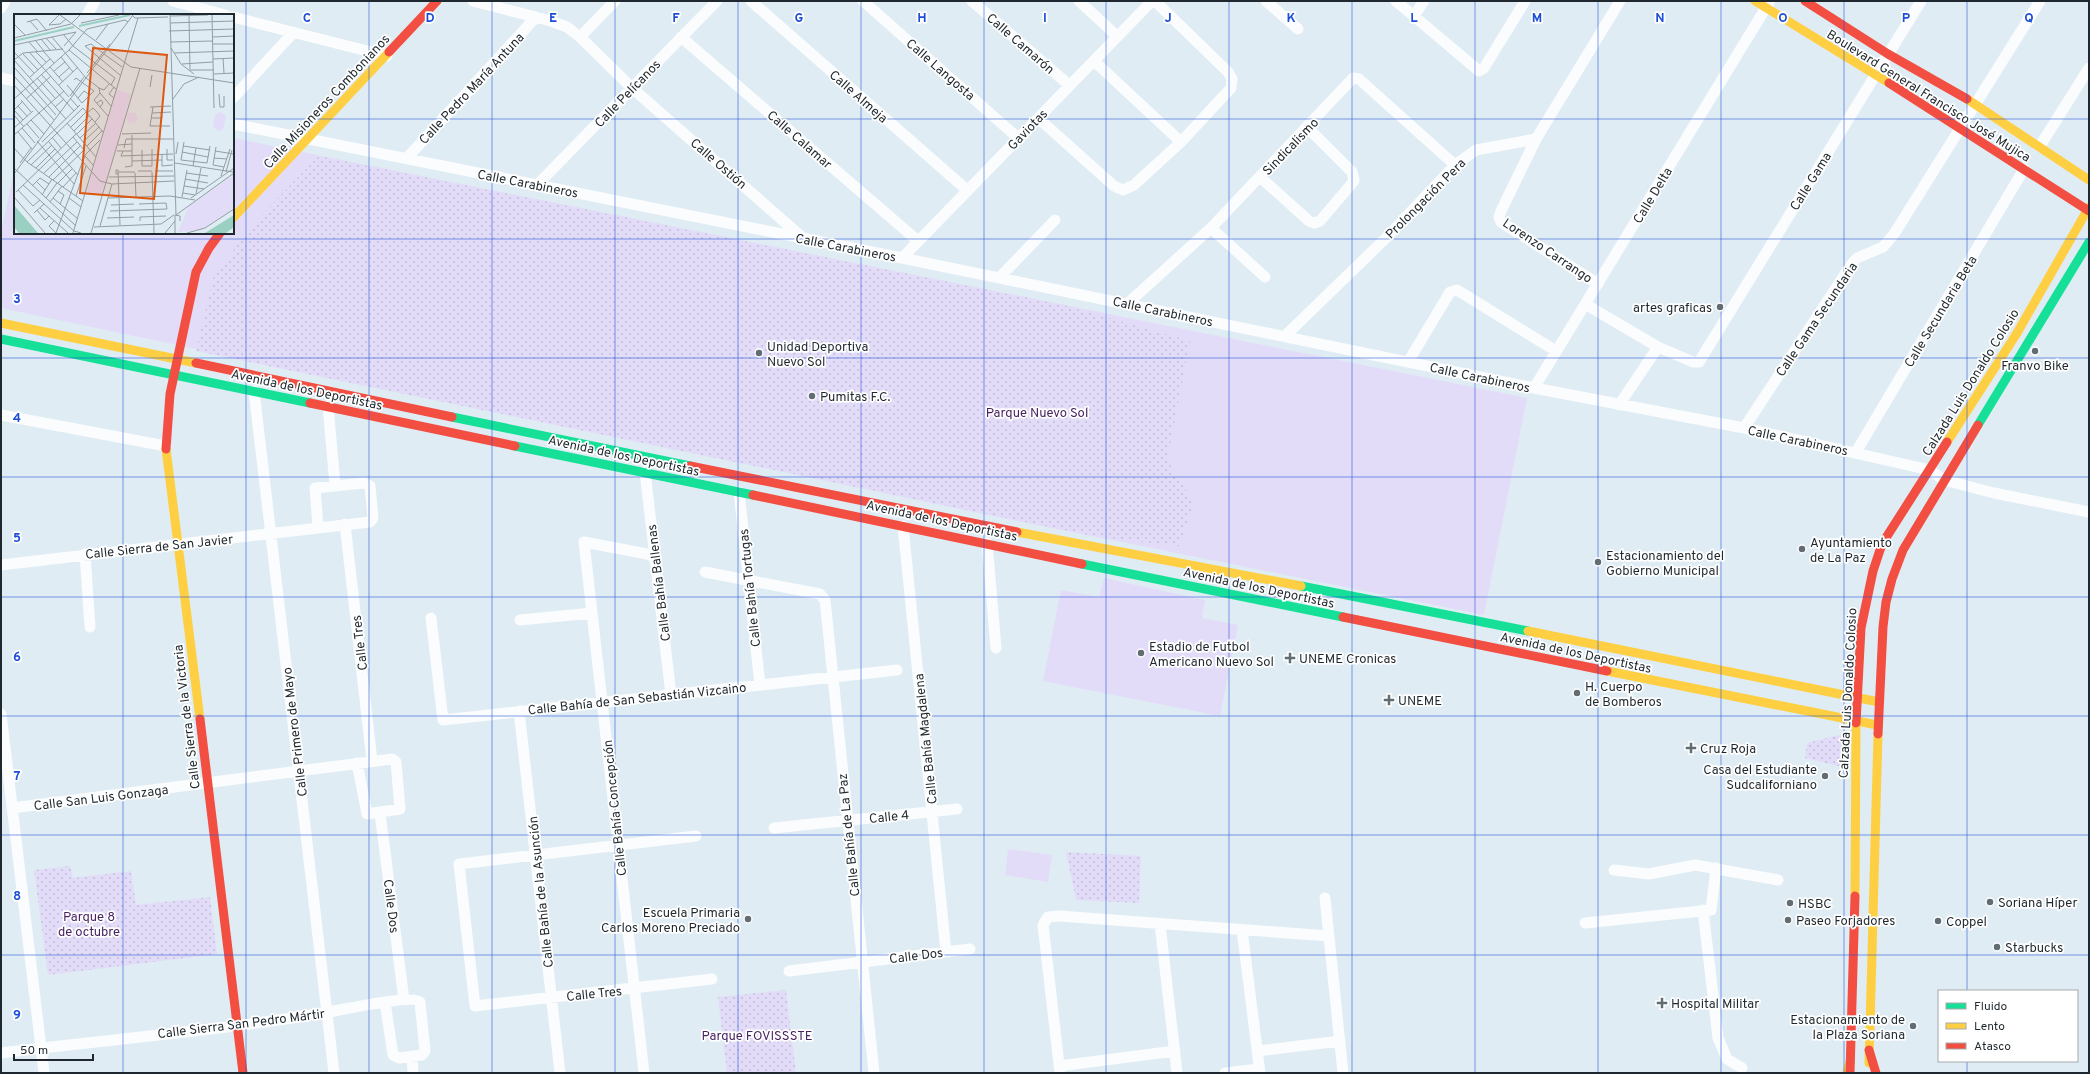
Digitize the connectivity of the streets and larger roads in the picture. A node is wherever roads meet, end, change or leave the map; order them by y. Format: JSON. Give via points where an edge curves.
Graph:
{"nodes":[{"id":1,"x":5,"y":1,"type":"edge"},
{"id":2,"x":95,"y":1,"type":"edge"},
{"id":3,"x":173,"y":1,"type":"edge"},
{"id":4,"x":437,"y":1,"type":"edge"},
{"id":5,"x":473,"y":1,"type":"edge"},
{"id":6,"x":615,"y":1,"type":"edge"},
{"id":7,"x":717,"y":1,"type":"edge"},
{"id":8,"x":751,"y":1,"type":"edge"},
{"id":9,"x":863,"y":1,"type":"edge"},
{"id":10,"x":972,"y":1,"type":"edge"},
{"id":11,"x":1079,"y":1,"type":"edge"},
{"id":12,"x":1152,"y":1,"type":"edge"},
{"id":13,"x":1155,"y":1,"type":"edge"},
{"id":14,"x":1266,"y":1,"type":"edge"},
{"id":15,"x":1396,"y":1,"type":"edge"},
{"id":16,"x":1424,"y":1,"type":"edge"},
{"id":17,"x":1525,"y":1,"type":"edge"},
{"id":18,"x":1620,"y":1,"type":"edge"},
{"id":19,"x":1755,"y":1,"type":"edge"},
{"id":20,"x":1805,"y":1,"type":"edge"},
{"id":21,"x":1921,"y":1,"type":"edge"},
{"id":22,"x":2040,"y":1,"type":"edge"},
{"id":23,"x":1768,"y":5,"type":"edge"},
{"id":24,"x":1,"y":8,"type":"edge"},
{"id":25,"x":204,"y":13,"type":"edge"},
{"id":26,"x":88,"y":14,"type":"edge"},
{"id":27,"x":214,"y":14,"type":"edge"},
{"id":28,"x":1414,"y":16,"type":"junction"},
{"id":29,"x":234,"y":17,"type":"edge"},
{"id":30,"x":536,"y":17,"type":"junction"},
{"id":31,"x":1298,"y":29,"type":"dead end"},
{"id":32,"x":293,"y":32,"type":"junction"},
{"id":33,"x":1118,"y":36,"type":"junction"},
{"id":34,"x":580,"y":37,"type":"junction"},
{"id":35,"x":681,"y":37,"type":"junction"},
{"id":36,"x":1888,"y":54,"type":"junction"},
{"id":37,"x":387,"y":56,"type":"junction"},
{"id":38,"x":1094,"y":60,"type":"junction"},
{"id":39,"x":2089,"y":68,"type":"edge"},
{"id":40,"x":1875,"y":76,"type":"junction"},
{"id":41,"x":1,"y":78,"type":"edge"},
{"id":42,"x":14,"y":81,"type":"edge"},
{"id":43,"x":1070,"y":85,"type":"junction"},
{"id":44,"x":632,"y":88,"type":"junction"},
{"id":45,"x":234,"y":97,"type":"edge"},
{"id":46,"x":1975,"y":104,"type":"junction"},
{"id":47,"x":1038,"y":118,"type":"junction"},
{"id":48,"x":234,"y":124,"type":"edge"},
{"id":49,"x":1960,"y":127,"type":"junction"},
{"id":50,"x":1308,"y":128,"type":"junction"},
{"id":51,"x":309,"y":138,"type":"junction"},
{"id":52,"x":1018,"y":138,"type":"junction"},
{"id":53,"x":1536,"y":139,"type":"junction"},
{"id":54,"x":1181,"y":142,"type":"junction"},
{"id":55,"x":2040,"y":146,"type":"junction"},
{"id":56,"x":407,"y":158,"type":"junction"},
{"id":57,"x":1455,"y":165,"type":"junction"},
{"id":58,"x":2024,"y":170,"type":"junction"},
{"id":59,"x":1260,"y":177,"type":"junction"},
{"id":60,"x":2089,"y":180,"type":"edge"},
{"id":61,"x":537,"y":185,"type":"junction"},
{"id":62,"x":967,"y":190,"type":"junction"},
{"id":63,"x":2088,"y":209,"type":"edge"},
{"id":64,"x":234,"y":217,"type":"edge"},
{"id":65,"x":1055,"y":220,"type":"dead end"},
{"id":66,"x":1211,"y":228,"type":"junction"},
{"id":67,"x":219,"y":234,"type":"edge"},
{"id":68,"x":805,"y":240,"type":"junction"},
{"id":69,"x":918,"y":241,"type":"junction"},
{"id":70,"x":2089,"y":242,"type":"edge"},
{"id":71,"x":902,"y":258,"type":"junction"},
{"id":72,"x":1265,"y":277,"type":"dead end"},
{"id":73,"x":999,"y":278,"type":"junction"},
{"id":74,"x":1598,"y":284,"type":"junction"},
{"id":75,"x":1127,"y":304,"type":"junction"},
{"id":76,"x":1585,"y":304,"type":"junction"},
{"id":77,"x":1,"y":323,"type":"edge"},
{"id":78,"x":1284,"y":336,"type":"junction"},
{"id":79,"x":1,"y":339,"type":"edge"},
{"id":80,"x":1658,"y":347,"type":"junction"},
{"id":81,"x":1556,"y":351,"type":"junction"},
{"id":82,"x":178,"y":359,"type":"junction"},
{"id":83,"x":1408,"y":362,"type":"junction"},
{"id":84,"x":175,"y":374,"type":"junction"},
{"id":85,"x":1534,"y":388,"type":"junction"},
{"id":86,"x":254,"y":391,"type":"junction"},
{"id":87,"x":1619,"y":405,"type":"junction"},
{"id":88,"x":328,"y":406,"type":"junction"},
{"id":89,"x":1,"y":415,"type":"edge"},
{"id":90,"x":1744,"y":428,"type":"junction"},
{"id":91,"x":166,"y":446,"type":"junction"},
{"id":92,"x":615,"y":450,"type":"junction"},
{"id":93,"x":1856,"y":452,"type":"junction"},
{"id":94,"x":612,"y":465,"type":"junction"},
{"id":95,"x":1930,"y":470,"type":"junction"},
{"id":96,"x":645,"y":472,"type":"junction"},
{"id":97,"x":1944,"y":480,"type":"junction"},
{"id":98,"x":335,"y":485,"type":"junction"},
{"id":99,"x":739,"y":492,"type":"junction"},
{"id":100,"x":2089,"y":512,"type":"edge"},
{"id":101,"x":345,"y":524,"type":"junction"},
{"id":102,"x":904,"y":526,"type":"junction"},
{"id":103,"x":318,"y":527,"type":"junction"},
{"id":104,"x":271,"y":534,"type":"junction"},
{"id":105,"x":1064,"y":541,"type":"junction"},
{"id":106,"x":987,"y":543,"type":"junction"},
{"id":107,"x":179,"y":544,"type":"junction"},
{"id":108,"x":85,"y":554,"type":"junction"},
{"id":109,"x":1061,"y":559,"type":"junction"},
{"id":110,"x":655,"y":561,"type":"junction"},
{"id":111,"x":1,"y":565,"type":"edge"},
{"id":112,"x":704,"y":572,"type":"dead end"},
{"id":113,"x":748,"y":580,"type":"junction"},
{"id":114,"x":1274,"y":592,"type":"junction"},
{"id":115,"x":592,"y":613,"type":"junction"},
{"id":116,"x":432,"y":618,"type":"dead end"},
{"id":117,"x":520,"y":620,"type":"dead end"},
{"id":118,"x":90,"y":627,"type":"dead end"},
{"id":119,"x":1492,"y":636,"type":"junction"},
{"id":120,"x":996,"y":648,"type":"dead end"},
{"id":121,"x":1558,"y":650,"type":"junction"},
{"id":122,"x":1607,"y":659,"type":"junction"},
{"id":123,"x":897,"y":670,"type":"dead end"},
{"id":124,"x":1676,"y":673,"type":"junction"},
{"id":125,"x":832,"y":677,"type":"junction"},
{"id":126,"x":1730,"y":684,"type":"junction"},
{"id":127,"x":760,"y":685,"type":"junction"},
{"id":128,"x":671,"y":695,"type":"junction"},
{"id":129,"x":1858,"y":699,"type":"junction"},
{"id":130,"x":602,"y":702,"type":"junction"},
{"id":131,"x":1879,"y":702,"type":"junction"},
{"id":132,"x":519,"y":711,"type":"junction"},
{"id":133,"x":1,"y":714,"type":"edge"},
{"id":134,"x":1856,"y":722,"type":"junction"},
{"id":135,"x":1877,"y":725,"type":"junction"},
{"id":136,"x":372,"y":762,"type":"junction"},
{"id":137,"x":357,"y":763,"type":"junction"},
{"id":138,"x":299,"y":771,"type":"junction"},
{"id":139,"x":208,"y":784,"type":"junction"},
{"id":140,"x":12,"y":808,"type":"junction"},
{"id":141,"x":957,"y":809,"type":"dead end"},
{"id":142,"x":932,"y":811,"type":"junction"},
{"id":143,"x":380,"y":813,"type":"junction"},
{"id":144,"x":847,"y":821,"type":"junction"},
{"id":145,"x":774,"y":828,"type":"dead end"},
{"id":146,"x":696,"y":836,"type":"dead end"},
{"id":147,"x":618,"y":845,"type":"junction"},
{"id":148,"x":535,"y":855,"type":"junction"},
{"id":149,"x":1716,"y":868,"type":"junction"},
{"id":150,"x":1614,"y":870,"type":"dead end"},
{"id":151,"x":1778,"y":880,"type":"dead end"},
{"id":152,"x":1325,"y":898,"type":"dead end"},
{"id":153,"x":1703,"y":910,"type":"junction"},
{"id":154,"x":1585,"y":923,"type":"dead end"},
{"id":155,"x":1160,"y":924,"type":"junction"},
{"id":156,"x":1242,"y":930,"type":"junction"},
{"id":157,"x":1329,"y":936,"type":"junction"},
{"id":158,"x":970,"y":949,"type":"dead end"},
{"id":159,"x":946,"y":952,"type":"junction"},
{"id":160,"x":862,"y":962,"type":"junction"},
{"id":161,"x":1853,"y":964,"type":"junction"},
{"id":162,"x":789,"y":971,"type":"dead end"},
{"id":163,"x":712,"y":979,"type":"dead end"},
{"id":164,"x":1871,"y":987,"type":"junction"},
{"id":165,"x":634,"y":988,"type":"junction"},
{"id":166,"x":551,"y":997,"type":"junction"},
{"id":167,"x":404,"y":1000,"type":"junction"},
{"id":168,"x":385,"y":1002,"type":"junction"},
{"id":169,"x":327,"y":1012,"type":"junction"},
{"id":170,"x":236,"y":1025,"type":"junction"},
{"id":171,"x":1340,"y":1041,"type":"junction"},
{"id":172,"x":40,"y":1048,"type":"junction"},
{"id":173,"x":1869,"y":1050,"type":"junction"},
{"id":174,"x":1175,"y":1051,"type":"junction"},
{"id":175,"x":1257,"y":1051,"type":"junction"},
{"id":176,"x":1,"y":1053,"type":"edge"},
{"id":177,"x":412,"y":1056,"type":"junction"},
{"id":178,"x":1742,"y":1068,"type":"dead end"},
{"id":179,"x":1060,"y":1070,"type":"edge"},
{"id":180,"x":1259,"y":1071,"type":"edge"},
{"id":181,"x":44,"y":1073,"type":"edge"},
{"id":182,"x":243,"y":1073,"type":"edge"},
{"id":183,"x":334,"y":1073,"type":"edge"},
{"id":184,"x":413,"y":1073,"type":"edge"},
{"id":185,"x":560,"y":1073,"type":"edge"},
{"id":186,"x":644,"y":1073,"type":"edge"},
{"id":187,"x":874,"y":1073,"type":"edge"},
{"id":188,"x":1177,"y":1073,"type":"edge"},
{"id":189,"x":1225,"y":1073,"type":"edge"},
{"id":190,"x":1343,"y":1073,"type":"edge"},
{"id":191,"x":1848,"y":1073,"type":"edge"},
{"id":192,"x":1869,"y":1073,"type":"edge"},
{"id":193,"x":1876,"y":1073,"type":"edge"}],
"edges":[{"from":1,"to":24,"type":"street"},
{"from":2,"to":26,"type":"street"},
{"from":3,"to":25,"type":"street"},
{"from":4,"to":37,"type":"street","name":"Calle Misioneros Combonianos"},
{"from":5,"to":30,"type":"street","name":"Calle Ostión"},
{"from":6,"to":34,"type":"street"},
{"from":7,"to":35,"type":"street","name":"Calle Pelícanos"},
{"from":8,"to":62,"type":"street","name":"Calle Almeja"},
{"from":9,"to":52,"type":"street","name":"Calle Langosta"},
{"from":10,"to":43,"type":"street","name":"Calle Camarón"},
{"from":11,"to":33,"type":"street"},
{"from":12,"to":33,"type":"street","name":"Gaviotas"},
{"from":13,"to":54,"type":"street","via":[[1228,72],[1232,79],[1232,88]]},
{"from":14,"to":31,"type":"street"},
{"from":15,"to":28,"type":"street"},
{"from":16,"to":28,"type":"street"},
{"from":17,"to":28,"type":"street","via":[[1484,68],[1479,71]]},
{"from":18,"to":53,"type":"street"},
{"from":19,"to":23,"type":"street","name":"Boulevard General Francisco José Mujica"},
{"from":20,"to":36,"type":"street","name":"Boulevard General Francisco José Mujica"},
{"from":21,"to":36,"type":"street","name":"Calle Gama"},
{"from":22,"to":46,"type":"street","name":"Calle Gama Secundaria"},
{"from":23,"to":40,"type":"street","name":"Boulevard General Francisco José Mujica"},
{"from":23,"to":74,"type":"street","name":"Calle Delta"},
{"from":25,"to":27,"type":"street"},
{"from":29,"to":32,"type":"street"},
{"from":30,"to":34,"type":"street","name":"Calle Ostión","via":[[567,27]]},
{"from":30,"to":56,"type":"street","name":"Calle Pedro María Antuna"},
{"from":32,"to":37,"type":"street"},
{"from":32,"to":45,"type":"street"},
{"from":33,"to":38,"type":"street","name":"Gaviotas"},
{"from":34,"to":44,"type":"street","name":"Calle Ostión"},
{"from":35,"to":44,"type":"street","name":"Calle Pelícanos"},
{"from":35,"to":69,"type":"street","name":"Calle Calamar"},
{"from":36,"to":40,"type":"street","name":"Calle Gama"},
{"from":36,"to":46,"type":"street","name":"Boulevard General Francisco José Mujica"},
{"from":37,"to":51,"type":"street","name":"Calle Misioneros Combonianos"},
{"from":38,"to":43,"type":"street","name":"Gaviotas"},
{"from":38,"to":54,"type":"street"},
{"from":39,"to":55,"type":"street"},
{"from":40,"to":49,"type":"street","name":"Boulevard General Francisco José Mujica"},
{"from":40,"to":80,"type":"street","name":"Calle Gama","via":[[1699,362],[1692,362]]},
{"from":41,"to":42,"type":"street"},
{"from":43,"to":47,"type":"street","name":"Gaviotas"},
{"from":44,"to":61,"type":"street","name":"Calle Pelícanos"},
{"from":44,"to":68,"type":"street","name":"Calle Ostión"},
{"from":46,"to":49,"type":"street","name":"Calle Gama Secundaria"},
{"from":46,"to":55,"type":"street","name":"Boulevard General Francisco José Mujica"},
{"from":47,"to":52,"type":"street","name":"Gaviotas"},
{"from":47,"to":54,"type":"street","via":[[1114,186],[1123,190],[1134,185]]},
{"from":48,"to":51,"type":"street","name":"Calle Carabineros"},
{"from":49,"to":58,"type":"street","name":"Boulevard General Francisco José Mujica"},
{"from":49,"to":90,"type":"street","name":"Calle Gama Secundaria","via":[[1894,234],[1883,247],[1857,258],[1851,265]]},
{"from":50,"to":57,"type":"street","name":"Sindicalismo","via":[[1353,78],[1356,78]]},
{"from":50,"to":59,"type":"street","name":"Sindicalismo"},
{"from":50,"to":59,"type":"street","via":[[1354,177],[1354,181],[1320,221],[1314,224],[1309,221]]},
{"from":51,"to":56,"type":"street","name":"Calle Carabineros"},
{"from":51,"to":64,"type":"street","name":"Calle Misioneros Combonianos"},
{"from":52,"to":62,"type":"street","name":"Gaviotas"},
{"from":53,"to":57,"type":"street","name":"Prolongación Pera","via":[[1476,150]]},
{"from":53,"to":74,"type":"street","name":"Lorenzo Carrango","via":[[1499,217],[1502,222]]},
{"from":55,"to":60,"type":"street","name":"Boulevard General Francisco José Mujica"},
{"from":56,"to":61,"type":"street","name":"Calle Carabineros"},
{"from":57,"to":78,"type":"street","name":"Prolongación Pera","via":[[1388,236]]},
{"from":58,"to":63,"type":"street","name":"Boulevard General Francisco José Mujica"},
{"from":58,"to":93,"type":"street","name":"Calle Secundaria Beta"},
{"from":59,"to":66,"type":"street","name":"Sindicalismo"},
{"from":61,"to":68,"type":"street","name":"Calle Carabineros"},
{"from":62,"to":69,"type":"street","name":"Gaviotas"},
{"from":63,"to":95,"type":"street","name":"Calzada Luis Donaldo Colosio","via":[[2017,333]]},
{"from":65,"to":73,"type":"street"},
{"from":66,"to":72,"type":"street"},
{"from":66,"to":75,"type":"street","name":"Sindicalismo"},
{"from":67,"to":82,"type":"street","via":[[196,272]]},
{"from":68,"to":71,"type":"street","name":"Calle Carabineros"},
{"from":69,"to":71,"type":"street","name":"Gaviotas"},
{"from":70,"to":97,"type":"street"},
{"from":71,"to":73,"type":"street","name":"Calle Carabineros"},
{"from":73,"to":75,"type":"street","name":"Calle Carabineros"},
{"from":74,"to":76,"type":"street","name":"Calle Delta"},
{"from":75,"to":78,"type":"street","name":"Calle Carabineros"},
{"from":76,"to":80,"type":"street"},
{"from":76,"to":81,"type":"street","name":"Calle Delta"},
{"from":77,"to":82,"type":"street","name":"Avenida de los Deportistas"},
{"from":78,"to":83,"type":"street","name":"Calle Carabineros"},
{"from":79,"to":84,"type":"street","name":"Avenida de los Deportistas"},
{"from":80,"to":87,"type":"street"},
{"from":81,"to":83,"type":"street","via":[[1454,290],[1450,292]]},
{"from":81,"to":85,"type":"street","name":"Calle Delta"},
{"from":82,"to":84,"type":"street","name":"Calle Sierra de la Victoria"},
{"from":82,"to":92,"type":"street","name":"Avenida de los Deportistas"},
{"from":83,"to":85,"type":"street","name":"Calle Carabineros"},
{"from":84,"to":86,"type":"street","name":"Avenida de los Deportistas"},
{"from":84,"to":91,"type":"street","name":"Calle Sierra de la Victoria","via":[[170,394]]},
{"from":85,"to":87,"type":"street","name":"Calle Carabineros"},
{"from":86,"to":88,"type":"street","name":"Avenida de los Deportistas"},
{"from":86,"to":104,"type":"street","name":"Calle Primero de Mayo"},
{"from":87,"to":90,"type":"street","name":"Calle Carabineros"},
{"from":88,"to":94,"type":"street","name":"Avenida de los Deportistas"},
{"from":88,"to":98,"type":"street"},
{"from":89,"to":91,"type":"street"},
{"from":90,"to":93,"type":"street","name":"Calle Carabineros"},
{"from":91,"to":107,"type":"street","name":"Calle Sierra de la Victoria"},
{"from":92,"to":94,"type":"street"},
{"from":92,"to":105,"type":"street","name":"Avenida de los Deportistas"},
{"from":93,"to":95,"type":"street","name":"Calle Carabineros"},
{"from":94,"to":96,"type":"street","name":"Avenida de los Deportistas"},
{"from":95,"to":97,"type":"street","name":"Calle Carabineros"},
{"from":95,"to":129,"type":"street","name":"Calzada Luis Donaldo Colosio","via":[[1882,544],[1873,568],[1861,629]]},
{"from":96,"to":99,"type":"street","name":"Avenida de los Deportistas"},
{"from":96,"to":110,"type":"street","name":"Calle Bahía Ballenas"},
{"from":97,"to":100,"type":"street","name":"Calle Carabineros"},
{"from":97,"to":131,"type":"street","via":[[1903,550],[1892,579],[1883,627]]},
{"from":98,"to":101,"type":"street","name":"Calle Sierra de San Javier","via":[[364,483],[370,486],[373,520]]},
{"from":98,"to":103,"type":"street","name":"Calle Sierra de San Javier","via":[[315,488]]},
{"from":99,"to":102,"type":"street","name":"Avenida de los Deportistas"},
{"from":99,"to":113,"type":"street","name":"Calle Bahía Tortugas"},
{"from":101,"to":103,"type":"street","name":"Calle Sierra de San Javier"},
{"from":101,"to":136,"type":"street","name":"Calle Tres"},
{"from":102,"to":106,"type":"street","name":"Avenida de los Deportistas"},
{"from":102,"to":142,"type":"street","name":"Calle Bahía Magdalena"},
{"from":103,"to":104,"type":"street","name":"Calle Sierra de San Javier"},
{"from":104,"to":107,"type":"street","name":"Calle Sierra de San Javier"},
{"from":104,"to":138,"type":"street","name":"Calle Primero de Mayo"},
{"from":105,"to":109,"type":"street"},
{"from":105,"to":114,"type":"street","name":"Avenida de los Deportistas"},
{"from":106,"to":109,"type":"street","name":"Avenida de los Deportistas"},
{"from":106,"to":120,"type":"street"},
{"from":107,"to":108,"type":"street","name":"Calle Sierra de San Javier"},
{"from":107,"to":139,"type":"street","name":"Calle Sierra de la Victoria"},
{"from":108,"to":111,"type":"street","name":"Calle Sierra de San Javier"},
{"from":108,"to":118,"type":"street"},
{"from":109,"to":114,"type":"street","name":"Avenida de los Deportistas"},
{"from":110,"to":115,"type":"street","name":"Calle Bahía Concepción","via":[[647,554],[584,542]]},
{"from":110,"to":128,"type":"street","name":"Calle Bahía Ballenas"},
{"from":112,"to":113,"type":"street"},
{"from":113,"to":125,"type":"street","name":"Calle Bahía de La Paz","via":[[823,596]]},
{"from":113,"to":127,"type":"street","name":"Calle Bahía Tortugas"},
{"from":114,"to":119,"type":"street","name":"Avenida de los Deportistas"},
{"from":114,"to":119,"type":"street","name":"Avenida de los Deportistas"},
{"from":115,"to":117,"type":"street"},
{"from":115,"to":130,"type":"street","name":"Calle Bahía Concepción"},
{"from":116,"to":132,"type":"street","name":"Calle Bahía de San Sebastián Vizcaino","via":[[443,720]]},
{"from":119,"to":121,"type":"street","name":"Avenida de los Deportistas"},
{"from":119,"to":121,"type":"street","name":"Avenida de los Deportistas"},
{"from":121,"to":122,"type":"street","name":"Avenida de los Deportistas"},
{"from":121,"to":122,"type":"street","name":"Avenida de los Deportistas"},
{"from":122,"to":124,"type":"street","name":"Avenida de los Deportistas"},
{"from":122,"to":124,"type":"street","name":"Avenida de los Deportistas"},
{"from":123,"to":125,"type":"street","name":"Calle Bahía de San Sebastián Vizcaino"},
{"from":124,"to":126,"type":"street","name":"Avenida de los Deportistas"},
{"from":124,"to":126,"type":"street","name":"Avenida de los Deportistas"},
{"from":125,"to":127,"type":"street","name":"Calle Bahía de San Sebastián Vizcaino"},
{"from":125,"to":144,"type":"street","name":"Calle Bahía de La Paz"},
{"from":126,"to":129,"type":"street","name":"Avenida de los Deportistas"},
{"from":126,"to":134,"type":"street","name":"Avenida de los Deportistas"},
{"from":127,"to":128,"type":"street","name":"Calle Bahía de San Sebastián Vizcaino"},
{"from":128,"to":130,"type":"street","name":"Calle Bahía de San Sebastián Vizcaino"},
{"from":129,"to":131,"type":"street","name":"Avenida de los Deportistas"},
{"from":129,"to":134,"type":"street","name":"Calzada Luis Donaldo Colosio"},
{"from":130,"to":132,"type":"street","name":"Calle Bahía de San Sebastián Vizcaino"},
{"from":130,"to":147,"type":"street","name":"Calle Bahía Concepción"},
{"from":131,"to":135,"type":"street"},
{"from":132,"to":148,"type":"street","name":"Calle Bahía de la Asunción"},
{"from":133,"to":140,"type":"street"},
{"from":134,"to":135,"type":"street","name":"Avenida de los Deportistas"},
{"from":134,"to":161,"type":"street","name":"Calzada Luis Donaldo Colosio"},
{"from":135,"to":164,"type":"street"},
{"from":136,"to":137,"type":"street","name":"Calle San Luis Gonzaga"},
{"from":136,"to":143,"type":"street","name":"Calle San Luis Gonzaga","via":[[392,759],[396,762],[400,809]]},
{"from":137,"to":138,"type":"street","name":"Calle San Luis Gonzaga"},
{"from":137,"to":143,"type":"street","name":"Calle San Luis Gonzaga","via":[[365,812]]},
{"from":138,"to":139,"type":"street","name":"Calle San Luis Gonzaga"},
{"from":138,"to":169,"type":"street","name":"Calle Primero de Mayo"},
{"from":139,"to":140,"type":"street","name":"Calle San Luis Gonzaga"},
{"from":139,"to":170,"type":"street","name":"Calle Sierra de la Victoria"},
{"from":140,"to":172,"type":"street"},
{"from":141,"to":142,"type":"street","name":"Calle 4"},
{"from":142,"to":144,"type":"street","name":"Calle 4"},
{"from":142,"to":159,"type":"street","name":"Calle Bahía Magdalena"},
{"from":143,"to":167,"type":"street","name":"Calle Dos"},
{"from":144,"to":145,"type":"street","name":"Calle 4"},
{"from":144,"to":160,"type":"street","name":"Calle Bahía de La Paz"},
{"from":146,"to":147,"type":"street"},
{"from":147,"to":148,"type":"street"},
{"from":147,"to":165,"type":"street","name":"Calle Bahía Concepción"},
{"from":148,"to":166,"type":"street","name":"Calle Bahía de la Asunción"},
{"from":148,"to":166,"type":"street","name":"Calle Tres","via":[[459,864],[475,1006]]},
{"from":149,"to":150,"type":"street","via":[[1695,865],[1649,874]]},
{"from":149,"to":151,"type":"street"},
{"from":149,"to":153,"type":"street","via":[[1711,910]]},
{"from":152,"to":157,"type":"street"},
{"from":153,"to":154,"type":"street"},
{"from":153,"to":178,"type":"street","via":[[1718,1038],[1727,1059]]},
{"from":155,"to":156,"type":"street"},
{"from":155,"to":174,"type":"street"},
{"from":155,"to":179,"type":"street","via":[[1048,917],[1043,925]]},
{"from":156,"to":157,"type":"street"},
{"from":156,"to":175,"type":"street"},
{"from":157,"to":171,"type":"street"},
{"from":158,"to":159,"type":"street","name":"Calle Dos"},
{"from":159,"to":160,"type":"street","name":"Calle Dos"},
{"from":160,"to":162,"type":"street"},
{"from":160,"to":187,"type":"street","name":"Calle Bahía de La Paz"},
{"from":161,"to":164,"type":"street","via":[[1861,983]]},
{"from":161,"to":191,"type":"street","name":"Calzada Luis Donaldo Colosio"},
{"from":163,"to":165,"type":"street","name":"Calle Tres"},
{"from":164,"to":173,"type":"street"},
{"from":165,"to":166,"type":"street","name":"Calle Tres"},
{"from":165,"to":186,"type":"street","name":"Calle Bahía Concepción"},
{"from":166,"to":185,"type":"street","name":"Calle Bahía de la Asunción"},
{"from":167,"to":168,"type":"street","name":"Calle Sierra San Pedro Mártir"},
{"from":167,"to":177,"type":"street","name":"Calle Sierra San Pedro Mártir","via":[[414,998],[420,1002],[425,1051],[422,1055]]},
{"from":168,"to":169,"type":"street","name":"Calle Sierra San Pedro Mártir"},
{"from":168,"to":177,"type":"street","via":[[393,1055],[399,1058]]},
{"from":169,"to":170,"type":"street","name":"Calle Sierra San Pedro Mártir"},
{"from":169,"to":183,"type":"street","name":"Calle Primero de Mayo"},
{"from":170,"to":172,"type":"street","name":"Calle Sierra San Pedro Mártir"},
{"from":170,"to":182,"type":"street","name":"Calle Sierra de la Victoria"},
{"from":171,"to":175,"type":"street"},
{"from":171,"to":190,"type":"street"},
{"from":172,"to":176,"type":"street","name":"Calle Sierra San Pedro Mártir"},
{"from":172,"to":181,"type":"street"},
{"from":173,"to":192,"type":"street"},
{"from":173,"to":193,"type":"street"},
{"from":174,"to":179,"type":"street"},
{"from":174,"to":188,"type":"street"},
{"from":175,"to":180,"type":"street"},
{"from":177,"to":184,"type":"street"},
{"from":180,"to":189,"type":"street"}]}
